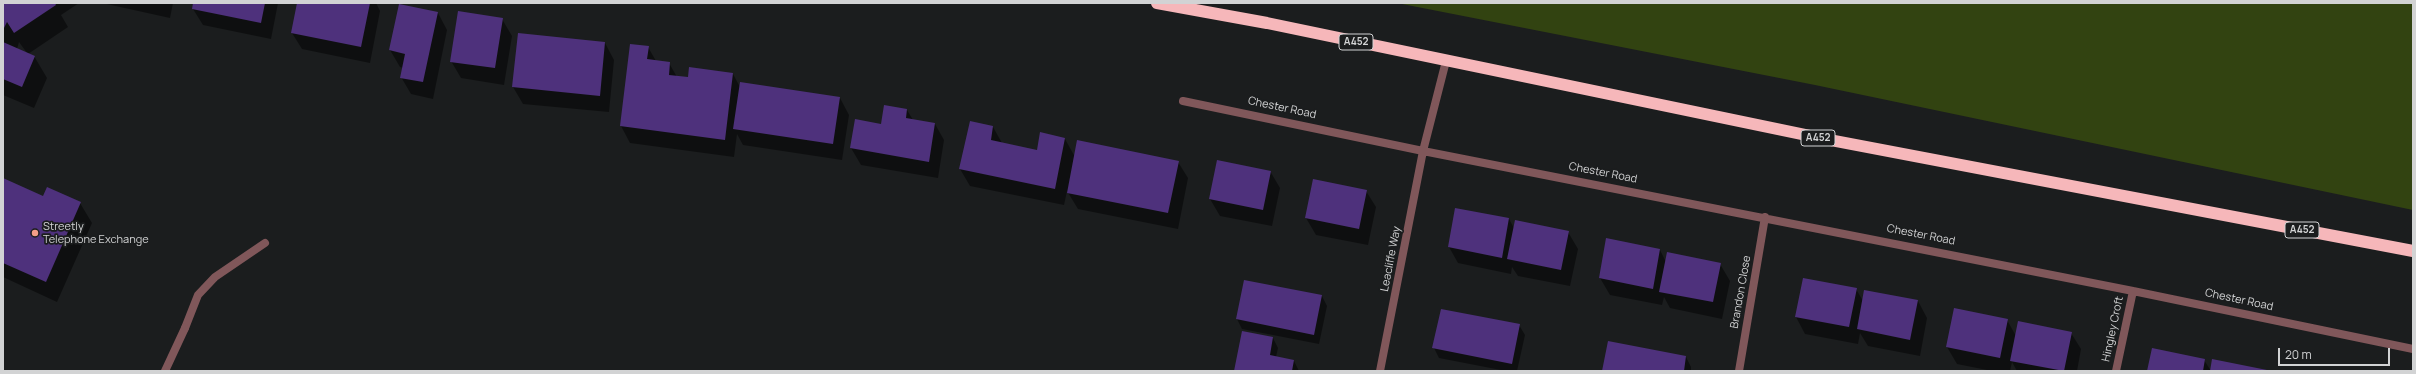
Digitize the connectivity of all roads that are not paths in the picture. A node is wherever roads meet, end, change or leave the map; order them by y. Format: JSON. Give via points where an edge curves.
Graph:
{"nodes":[{"id":1,"x":1157,"y":3,"type":"edge"},
{"id":2,"x":1446,"y":61,"type":"junction"},
{"id":3,"x":1183,"y":101,"type":"dead end"},
{"id":4,"x":1423,"y":151,"type":"junction"},
{"id":5,"x":1765,"y":217,"type":"junction"},
{"id":6,"x":264,"y":243,"type":"dead end"},
{"id":7,"x":2413,"y":251,"type":"edge"},
{"id":8,"x":2133,"y":291,"type":"junction"},
{"id":9,"x":2413,"y":349,"type":"edge"},
{"id":10,"x":165,"y":371,"type":"edge"},
{"id":11,"x":1380,"y":371,"type":"edge"},
{"id":12,"x":1738,"y":371,"type":"edge"},
{"id":13,"x":2116,"y":371,"type":"edge"}],
"edges":[{"from":1,"to":2,"type":"highway","number":"A452","via":[[1267,23]]},
{"from":2,"to":4,"type":"street"},
{"from":2,"to":7,"type":"highway","number":"A452","via":[[1830,140]]},
{"from":3,"to":4,"type":"street","name":"Chester Road"},
{"from":4,"to":5,"type":"street","name":"Chester Road"},
{"from":4,"to":11,"type":"street","name":"Leacliffe Way"},
{"from":5,"to":8,"type":"street","name":"Chester Road"},
{"from":5,"to":12,"type":"street","name":"Brandon Close"},
{"from":6,"to":10,"type":"street","via":[[211,282],[198,295]]},
{"from":8,"to":9,"type":"street","name":"Chester Road"},
{"from":8,"to":13,"type":"street","name":"Hingley Croft"}]}
